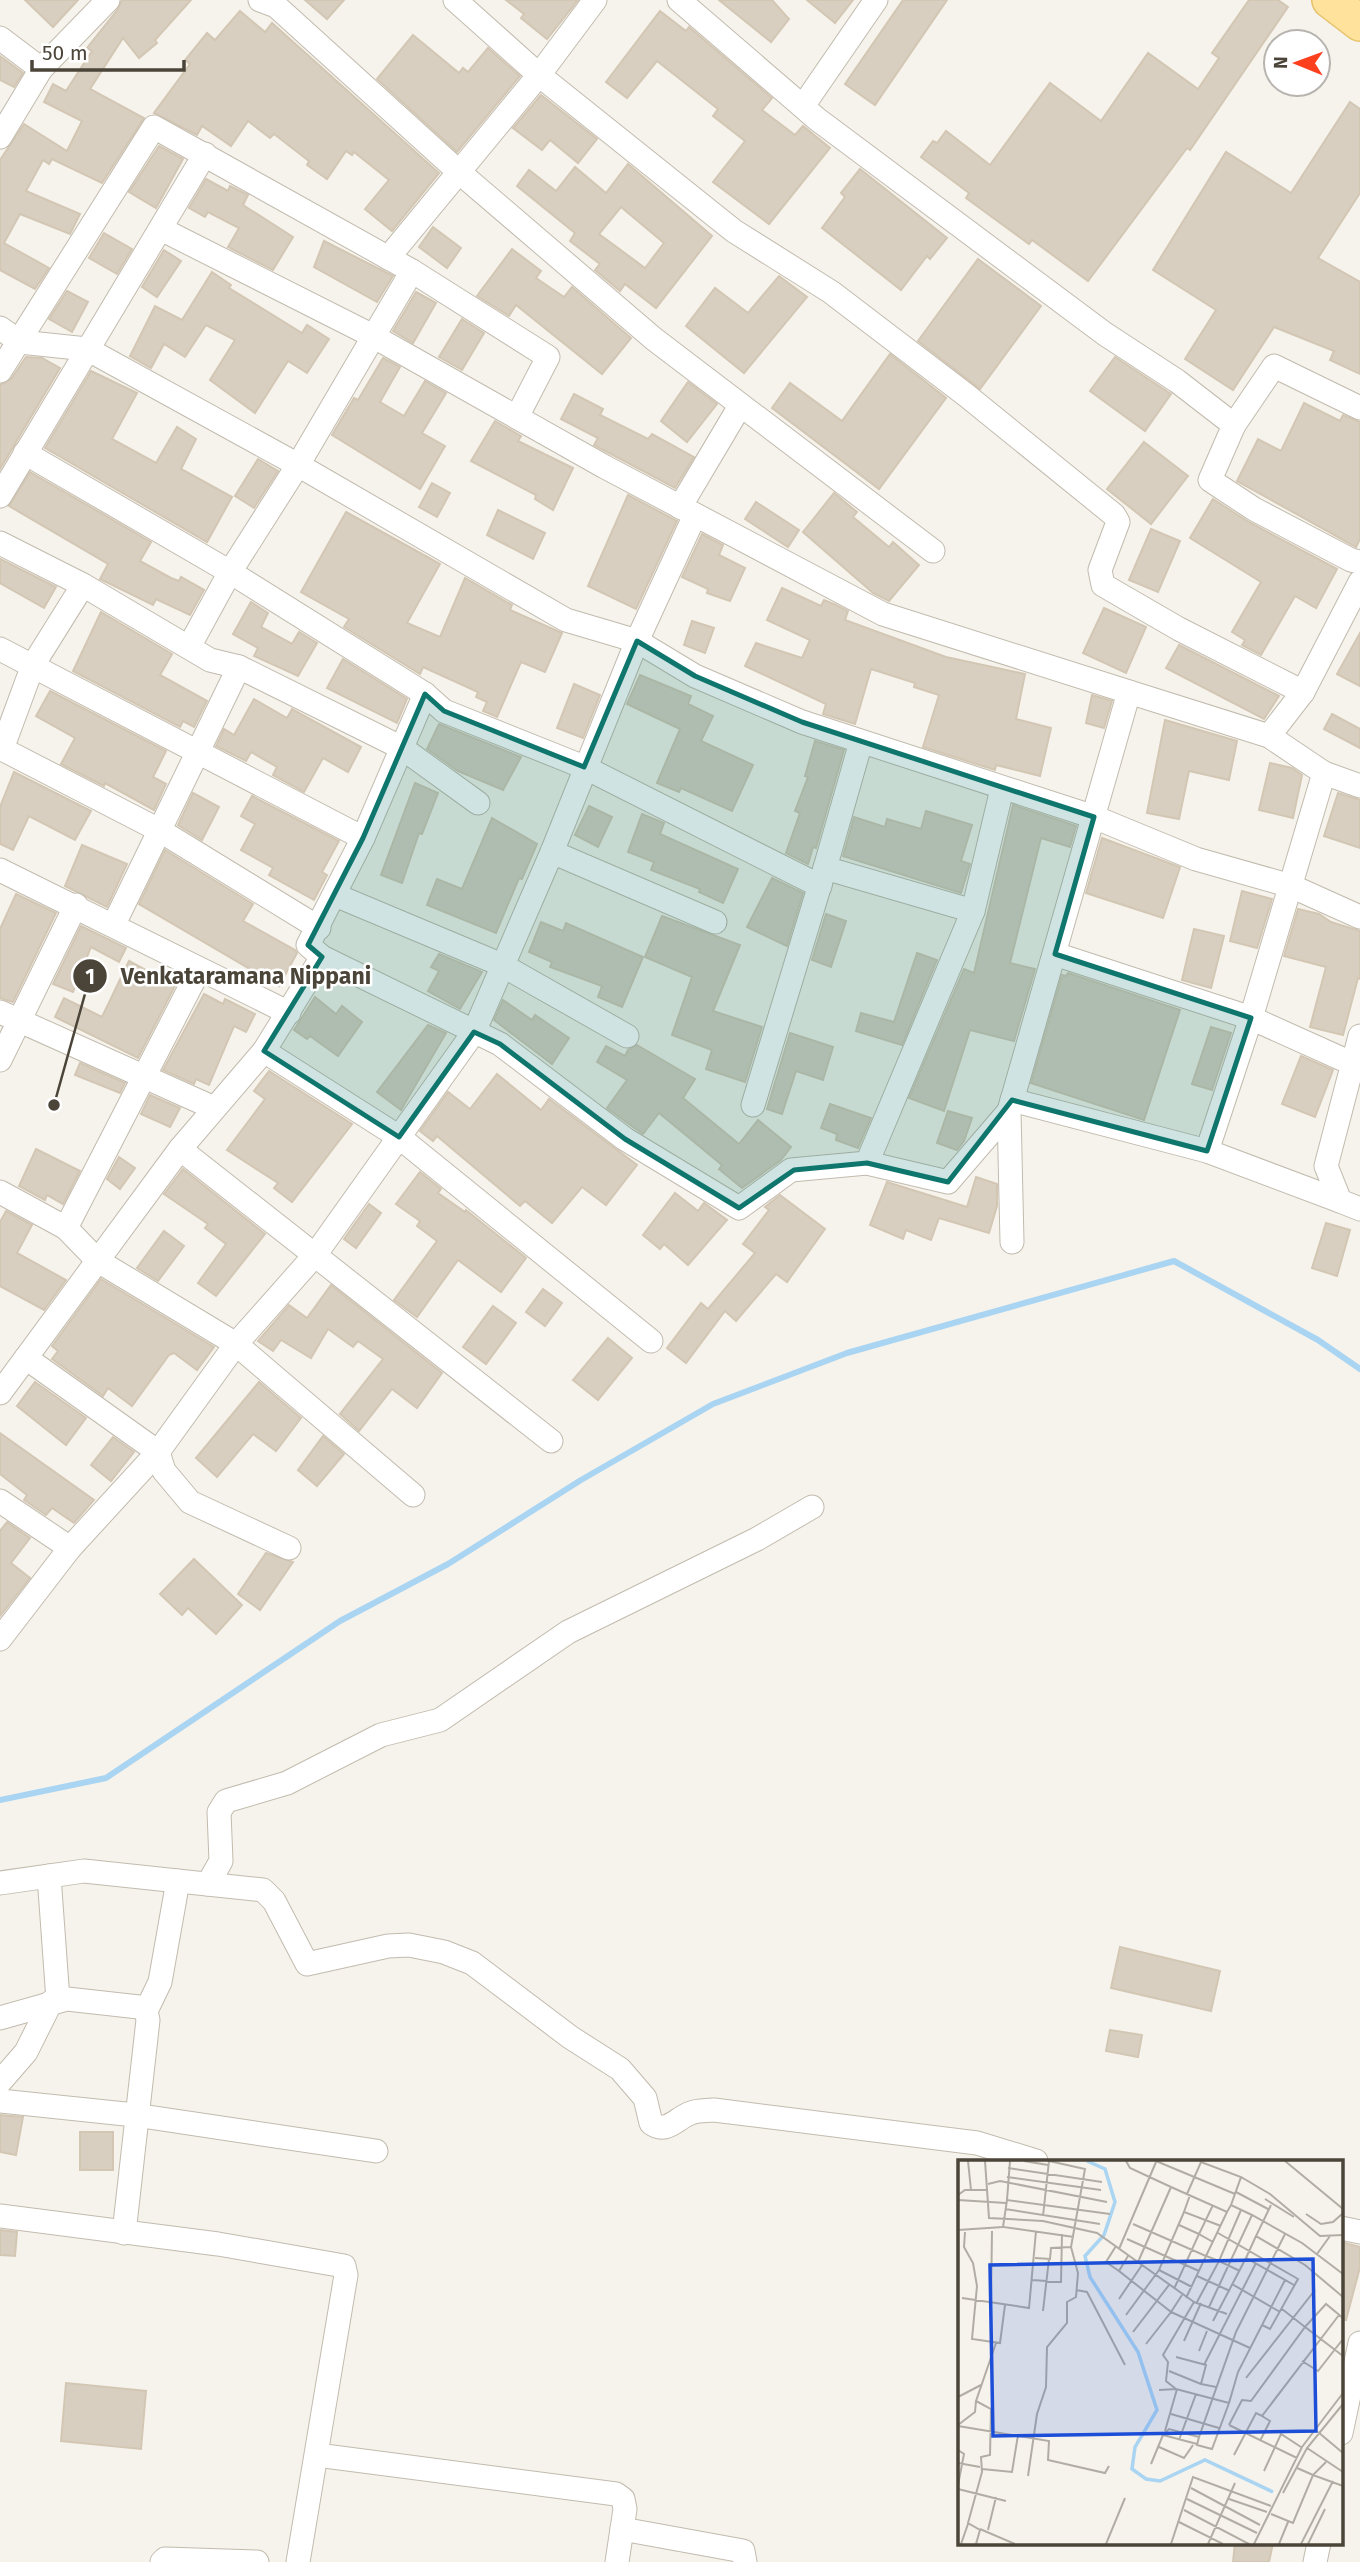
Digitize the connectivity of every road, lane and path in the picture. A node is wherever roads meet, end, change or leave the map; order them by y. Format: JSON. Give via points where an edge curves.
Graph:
{"nodes":[{"id":1,"x":108,"y":0,"type":"edge"},
{"id":2,"x":260,"y":0,"type":"edge"},
{"id":3,"x":455,"y":0,"type":"edge"},
{"id":4,"x":595,"y":0,"type":"edge"},
{"id":5,"x":679,"y":0,"type":"edge"},
{"id":6,"x":876,"y":0,"type":"edge"},
{"id":7,"x":0,"y":38,"type":"edge"},
{"id":8,"x":41,"y":69,"type":"junction"},
{"id":9,"x":539,"y":75,"type":"junction"},
{"id":10,"x":803,"y":106,"type":"junction"},
{"id":11,"x":0,"y":136,"type":"edge"},
{"id":12,"x":205,"y":154,"type":"junction"},
{"id":13,"x":459,"y":172,"type":"junction"},
{"id":14,"x":161,"y":229,"type":"junction"},
{"id":15,"x":388,"y":258,"type":"junction"},
{"id":16,"x":412,"y":271,"type":"junction"},
{"id":17,"x":0,"y":328,"type":"edge"},
{"id":18,"x":371,"y":335,"type":"junction"},
{"id":19,"x":20,"y":341,"type":"junction"},
{"id":20,"x":88,"y":349,"type":"junction"},
{"id":21,"x":0,"y":371,"type":"edge"},
{"id":22,"x":740,"y":406,"type":"junction"},
{"id":23,"x":1360,"y":408,"type":"edge"},
{"id":24,"x":517,"y":417,"type":"junction"},
{"id":25,"x":1234,"y":425,"type":"junction"},
{"id":26,"x":25,"y":453,"type":"junction"},
{"id":27,"x":298,"y":465,"type":"junction"},
{"id":28,"x":0,"y":496,"type":"edge"},
{"id":29,"x":688,"y":511,"type":"junction"},
{"id":30,"x":0,"y":543,"type":"edge"},
{"id":31,"x":933,"y":551,"type":"dead end"},
{"id":32,"x":1360,"y":562,"type":"edge"},
{"id":33,"x":230,"y":572,"type":"junction"},
{"id":34,"x":1360,"y":582,"type":"edge"},
{"id":35,"x":83,"y":585,"type":"junction"},
{"id":36,"x":637,"y":641,"type":"junction"},
{"id":37,"x":189,"y":647,"type":"junction"},
{"id":38,"x":0,"y":649,"type":"edge"},
{"id":39,"x":33,"y":665,"type":"junction"},
{"id":40,"x":239,"y":667,"type":"junction"},
{"id":41,"x":1129,"y":692,"type":"junction"},
{"id":42,"x":1303,"y":692,"type":"junction"},
{"id":43,"x":425,"y":694,"type":"junction"},
{"id":44,"x":1269,"y":736,"type":"junction"},
{"id":45,"x":861,"y":742,"type":"junction"},
{"id":46,"x":402,"y":748,"type":"junction"},
{"id":47,"x":1,"y":751,"type":"edge"},
{"id":48,"x":200,"y":751,"type":"junction"},
{"id":49,"x":584,"y":767,"type":"junction"},
{"id":50,"x":1324,"y":773,"type":"junction"},
{"id":51,"x":1360,"y":786,"type":"edge"},
{"id":52,"x":1002,"y":789,"type":"junction"},
{"id":53,"x":478,"y":803,"type":"dead end"},
{"id":54,"x":1094,"y":817,"type":"junction"},
{"id":55,"x":159,"y":830,"type":"junction"},
{"id":56,"x":363,"y":838,"type":"junction"},
{"id":57,"x":552,"y":852,"type":"junction"},
{"id":58,"x":0,"y":870,"type":"edge"},
{"id":59,"x":822,"y":877,"type":"junction"},
{"id":60,"x":1291,"y":886,"type":"junction"},
{"id":61,"x":335,"y":895,"type":"junction"},
{"id":62,"x":76,"y":905,"type":"junction"},
{"id":63,"x":973,"y":911,"type":"junction"},
{"id":64,"x":1360,"y":917,"type":"edge"},
{"id":65,"x":715,"y":922,"type":"dead end"},
{"id":66,"x":114,"y":924,"type":"junction"},
{"id":67,"x":319,"y":928,"type":"junction"},
{"id":68,"x":1055,"y":954,"type":"junction"},
{"id":69,"x":322,"y":957,"type":"junction"},
{"id":70,"x":502,"y":965,"type":"junction"},
{"id":71,"x":199,"y":970,"type":"junction"},
{"id":72,"x":289,"y":1013,"type":"junction"},
{"id":73,"x":9,"y":1017,"type":"edge"},
{"id":74,"x":1251,"y":1018,"type":"junction"},
{"id":75,"x":474,"y":1032,"type":"junction"},
{"id":76,"x":627,"y":1036,"type":"dead end"},
{"id":77,"x":1360,"y":1036,"type":"edge"},
{"id":78,"x":264,"y":1051,"type":"junction"},
{"id":79,"x":0,"y":1060,"type":"edge"},
{"id":80,"x":1356,"y":1065,"type":"edge"},
{"id":81,"x":146,"y":1075,"type":"junction"},
{"id":82,"x":753,"y":1105,"type":"dead end"},
{"id":83,"x":1010,"y":1106,"type":"junction"},
{"id":84,"x":214,"y":1108,"type":"junction"},
{"id":85,"x":399,"y":1136,"type":"junction"},
{"id":86,"x":180,"y":1149,"type":"junction"},
{"id":87,"x":1207,"y":1151,"type":"junction"},
{"id":88,"x":867,"y":1163,"type":"junction"},
{"id":89,"x":0,"y":1192,"type":"edge"},
{"id":90,"x":1350,"y":1205,"type":"edge"},
{"id":91,"x":66,"y":1228,"type":"junction"},
{"id":92,"x":1012,"y":1242,"type":"dead end"},
{"id":93,"x":315,"y":1255,"type":"junction"},
{"id":94,"x":98,"y":1261,"type":"junction"},
{"id":95,"x":651,"y":1341,"type":"dead end"},
{"id":96,"x":236,"y":1344,"type":"junction"},
{"id":97,"x":26,"y":1358,"type":"junction"},
{"id":98,"x":0,"y":1393,"type":"edge"},
{"id":99,"x":551,"y":1441,"type":"dead end"},
{"id":100,"x":158,"y":1452,"type":"junction"},
{"id":101,"x":413,"y":1495,"type":"dead end"},
{"id":102,"x":0,"y":1501,"type":"edge"},
{"id":103,"x":812,"y":1507,"type":"dead end"},
{"id":104,"x":70,"y":1548,"type":"junction"},
{"id":105,"x":289,"y":1548,"type":"dead end"},
{"id":106,"x":0,"y":1639,"type":"edge"},
{"id":107,"x":49,"y":1876,"type":"junction"},
{"id":108,"x":178,"y":1881,"type":"junction"},
{"id":109,"x":0,"y":1882,"type":"edge"},
{"id":110,"x":208,"y":1884,"type":"junction"},
{"id":111,"x":54,"y":2001,"type":"junction"},
{"id":112,"x":146,"y":2011,"type":"junction"},
{"id":113,"x":0,"y":2018,"type":"edge"},
{"id":114,"x":0,"y":2082,"type":"edge"},
{"id":115,"x":0,"y":2101,"type":"edge"},
{"id":116,"x":135,"y":2115,"type":"junction"},
{"id":117,"x":376,"y":2151,"type":"dead end"},
{"id":118,"x":1033,"y":2160,"type":"edge"},
{"id":119,"x":0,"y":2216,"type":"edge"},
{"id":120,"x":1342,"y":2228,"type":"edge"},
{"id":121,"x":1360,"y":2232,"type":"edge"},
{"id":122,"x":124,"y":2233,"type":"junction"},
{"id":123,"x":1358,"y":2358,"type":"edge"},
{"id":124,"x":1342,"y":2429,"type":"edge"},
{"id":125,"x":317,"y":2455,"type":"junction"},
{"id":126,"x":622,"y":2529,"type":"junction"},
{"id":127,"x":1319,"y":2544,"type":"edge"},
{"id":128,"x":162,"y":2562,"type":"edge"},
{"id":129,"x":257,"y":2562,"type":"edge"},
{"id":130,"x":298,"y":2562,"type":"edge"},
{"id":131,"x":617,"y":2562,"type":"edge"},
{"id":132,"x":745,"y":2562,"type":"edge"},
{"id":133,"x":1315,"y":2562,"type":"edge"}],
"edges":[{"from":1,"to":8,"type":"street"},
{"from":2,"to":13,"type":"street","via":[[276,6]]},
{"from":3,"to":9,"type":"street"},
{"from":4,"to":9,"type":"street"},
{"from":5,"to":10,"type":"street"},
{"from":6,"to":10,"type":"street"},
{"from":7,"to":8,"type":"street"},
{"from":8,"to":11,"type":"street"},
{"from":9,"to":13,"type":"street"},
{"from":9,"to":42,"type":"street","via":[[734,231],[841,300],[1114,515],[1118,522],[1100,570],[1103,585]]},
{"from":10,"to":25,"type":"street","via":[[1105,334]]},
{"from":12,"to":14,"type":"street"},
{"from":12,"to":15,"type":"street"},
{"from":12,"to":19,"type":"street","via":[[154,127]]},
{"from":13,"to":15,"type":"street"},
{"from":13,"to":22,"type":"street","via":[[654,339]]},
{"from":14,"to":18,"type":"street"},
{"from":14,"to":20,"type":"street"},
{"from":15,"to":16,"type":"street"},
{"from":16,"to":18,"type":"street"},
{"from":16,"to":24,"type":"street","via":[[548,357]]},
{"from":17,"to":19,"type":"street"},
{"from":18,"to":24,"type":"street"},
{"from":18,"to":27,"type":"street"},
{"from":19,"to":20,"type":"street"},
{"from":19,"to":21,"type":"street"},
{"from":20,"to":26,"type":"street"},
{"from":20,"to":27,"type":"street"},
{"from":22,"to":29,"type":"street"},
{"from":22,"to":31,"type":"street"},
{"from":23,"to":25,"type":"street","via":[[1274,366]]},
{"from":24,"to":29,"type":"street"},
{"from":25,"to":32,"type":"street","via":[[1210,481],[1254,509]]},
{"from":26,"to":28,"type":"street"},
{"from":26,"to":33,"type":"street"},
{"from":27,"to":33,"type":"street"},
{"from":27,"to":36,"type":"street","via":[[566,620]]},
{"from":29,"to":36,"type":"street"},
{"from":29,"to":41,"type":"street","via":[[883,614]]},
{"from":30,"to":35,"type":"street"},
{"from":33,"to":37,"type":"street"},
{"from":33,"to":43,"type":"street"},
{"from":34,"to":42,"type":"street"},
{"from":35,"to":37,"type":"street"},
{"from":35,"to":39,"type":"street"},
{"from":36,"to":45,"type":"street","via":[[695,676]]},
{"from":36,"to":49,"type":"street"},
{"from":37,"to":40,"type":"street","via":[[210,660]]},
{"from":38,"to":39,"type":"street"},
{"from":39,"to":47,"type":"street"},
{"from":39,"to":48,"type":"street"},
{"from":40,"to":46,"type":"street"},
{"from":40,"to":48,"type":"street"},
{"from":41,"to":44,"type":"street"},
{"from":41,"to":54,"type":"street"},
{"from":42,"to":44,"type":"street"},
{"from":43,"to":46,"type":"street"},
{"from":43,"to":49,"type":"street","via":[[444,711]]},
{"from":44,"to":50,"type":"street"},
{"from":45,"to":52,"type":"street"},
{"from":45,"to":59,"type":"street"},
{"from":46,"to":53,"type":"street"},
{"from":46,"to":56,"type":"street"},
{"from":47,"to":55,"type":"street"},
{"from":48,"to":55,"type":"street"},
{"from":48,"to":56,"type":"street"},
{"from":49,"to":57,"type":"street"},
{"from":49,"to":59,"type":"street"},
{"from":50,"to":51,"type":"street"},
{"from":50,"to":60,"type":"street"},
{"from":52,"to":54,"type":"street"},
{"from":52,"to":63,"type":"street"},
{"from":54,"to":60,"type":"street","via":[[1196,859]]},
{"from":54,"to":68,"type":"street"},
{"from":55,"to":66,"type":"street"},
{"from":55,"to":67,"type":"street"},
{"from":56,"to":61,"type":"street"},
{"from":57,"to":65,"type":"street"},
{"from":57,"to":70,"type":"street"},
{"from":58,"to":62,"type":"street"},
{"from":59,"to":63,"type":"street"},
{"from":59,"to":82,"type":"street"},
{"from":60,"to":64,"type":"street"},
{"from":60,"to":74,"type":"street"},
{"from":61,"to":67,"type":"street"},
{"from":61,"to":70,"type":"street"},
{"from":62,"to":66,"type":"street"},
{"from":62,"to":73,"type":"street"},
{"from":63,"to":88,"type":"street"},
{"from":66,"to":71,"type":"street"},
{"from":67,"to":69,"type":"street","via":[[308,945]]},
{"from":68,"to":74,"type":"street"},
{"from":68,"to":83,"type":"street"},
{"from":69,"to":72,"type":"street"},
{"from":69,"to":75,"type":"street"},
{"from":70,"to":75,"type":"street"},
{"from":70,"to":76,"type":"street"},
{"from":71,"to":72,"type":"street"},
{"from":71,"to":81,"type":"street"},
{"from":72,"to":78,"type":"street"},
{"from":73,"to":79,"type":"street"},
{"from":73,"to":81,"type":"street"},
{"from":74,"to":80,"type":"street"},
{"from":74,"to":87,"type":"street"},
{"from":75,"to":85,"type":"street"},
{"from":75,"to":88,"type":"street","via":[[500,1044],[625,1139],[737,1208],[791,1170]]},
{"from":77,"to":80,"type":"street"},
{"from":78,"to":84,"type":"street"},
{"from":78,"to":85,"type":"street"},
{"from":80,"to":90,"type":"street","via":[[1326,1166]]},
{"from":81,"to":84,"type":"street"},
{"from":81,"to":91,"type":"street"},
{"from":83,"to":87,"type":"street"},
{"from":83,"to":88,"type":"street","via":[[948,1182]]},
{"from":83,"to":92,"type":"street"},
{"from":84,"to":86,"type":"street"},
{"from":85,"to":93,"type":"street"},
{"from":85,"to":95,"type":"street"},
{"from":86,"to":93,"type":"street"},
{"from":86,"to":94,"type":"street"},
{"from":87,"to":90,"type":"street"},
{"from":89,"to":91,"type":"street"},
{"from":91,"to":94,"type":"street"},
{"from":93,"to":96,"type":"street"},
{"from":93,"to":99,"type":"street"},
{"from":94,"to":96,"type":"street"},
{"from":94,"to":97,"type":"street"},
{"from":96,"to":100,"type":"street"},
{"from":96,"to":101,"type":"street"},
{"from":97,"to":98,"type":"street"},
{"from":97,"to":100,"type":"street"},
{"from":100,"to":104,"type":"street"},
{"from":100,"to":105,"type":"street","via":[[164,1471],[190,1502]]},
{"from":102,"to":104,"type":"street"},
{"from":103,"to":110,"type":"street","via":[[568,1632],[440,1720],[382,1735],[287,1783],[226,1801],[219,1812],[221,1861]]},
{"from":104,"to":106,"type":"street"},
{"from":107,"to":108,"type":"street","via":[[83,1871]]},
{"from":107,"to":109,"type":"street"},
{"from":107,"to":111,"type":"street"},
{"from":108,"to":110,"type":"street"},
{"from":108,"to":112,"type":"street","via":[[160,1982]]},
{"from":110,"to":118,"type":"street","via":[[267,1892],[307,1964],[409,1945],[472,1963],[620,2069],[645,2098],[650,2122],[658,2128],[692,2112],[714,2110],[977,2143]]},
{"from":111,"to":112,"type":"street"},
{"from":111,"to":113,"type":"street"},
{"from":111,"to":114,"type":"street","via":[[26,2052]]},
{"from":112,"to":116,"type":"street"},
{"from":115,"to":116,"type":"street"},
{"from":116,"to":117,"type":"street"},
{"from":116,"to":122,"type":"street"},
{"from":119,"to":122,"type":"street"},
{"from":120,"to":121,"type":"street"},
{"from":122,"to":125,"type":"street","via":[[344,2266]]},
{"from":123,"to":124,"type":"street"},
{"from":125,"to":126,"type":"street","via":[[616,2494],[625,2505]]},
{"from":125,"to":130,"type":"street"},
{"from":126,"to":131,"type":"street"},
{"from":126,"to":132,"type":"street","via":[[743,2551]]},
{"from":127,"to":133,"type":"street"},
{"from":128,"to":129,"type":"street"}]}
